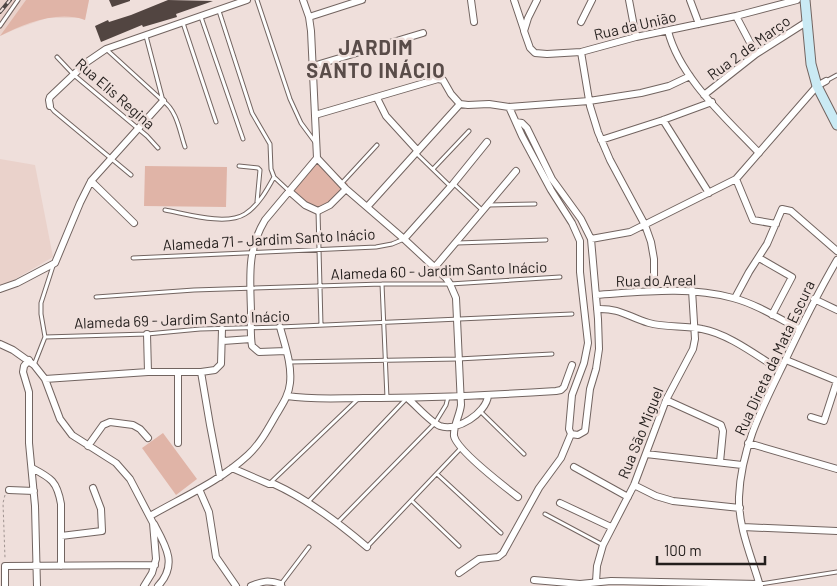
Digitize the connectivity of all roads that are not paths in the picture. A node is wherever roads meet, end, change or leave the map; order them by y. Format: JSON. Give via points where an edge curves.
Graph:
{"nodes":[{"id":1,"x":18,"y":0,"type":"edge"},
{"id":2,"x":247,"y":0,"type":"edge"},
{"id":3,"x":257,"y":0,"type":"edge"},
{"id":4,"x":303,"y":0,"type":"edge"},
{"id":5,"x":362,"y":0,"type":"edge"},
{"id":6,"x":471,"y":0,"type":"edge"},
{"id":7,"x":514,"y":0,"type":"edge"},
{"id":8,"x":537,"y":0,"type":"edge"},
{"id":9,"x":592,"y":0,"type":"edge"},
{"id":10,"x":629,"y":0,"type":"edge"},
{"id":11,"x":690,"y":0,"type":"edge"},
{"id":12,"x":797,"y":0,"type":"edge"},
{"id":13,"x":805,"y":0,"type":"edge"},
{"id":14,"x":219,"y":10,"type":"junction"},
{"id":15,"x":736,"y":16,"type":"junction"},
{"id":16,"x":201,"y":17,"type":"junction"},
{"id":17,"x":309,"y":17,"type":"junction"},
{"id":18,"x":808,"y":21,"type":"junction"},
{"id":19,"x":474,"y":22,"type":"dead end"},
{"id":20,"x":581,"y":22,"type":"dead end"},
{"id":21,"x":183,"y":23,"type":"junction"},
{"id":22,"x":699,"y":24,"type":"junction"},
{"id":23,"x":0,"y":26,"type":"edge"},
{"id":24,"x":524,"y":31,"type":"junction"},
{"id":25,"x":668,"y":31,"type":"junction"},
{"id":26,"x":423,"y":33,"type":"dead end"},
{"id":27,"x":146,"y":35,"type":"junction"},
{"id":28,"x":636,"y":37,"type":"junction"},
{"id":29,"x":106,"y":49,"type":"junction"},
{"id":30,"x":581,"y":52,"type":"junction"},
{"id":31,"x":756,"y":54,"type":"junction"},
{"id":32,"x":57,"y":57,"type":"dead end"},
{"id":33,"x":313,"y":66,"type":"junction"},
{"id":34,"x":74,"y":75,"type":"junction"},
{"id":35,"x":837,"y":75,"type":"edge"},
{"id":36,"x":690,"y":76,"type":"junction"},
{"id":37,"x":826,"y":81,"type":"joint"},
{"id":38,"x":817,"y":86,"type":"junction"},
{"id":39,"x":704,"y":95,"type":"junction"},
{"id":40,"x":377,"y":98,"type":"junction"},
{"id":41,"x":163,"y":101,"type":"junction"},
{"id":42,"x":589,"y":101,"type":"junction"},
{"id":43,"x":712,"y":102,"type":"junction"},
{"id":44,"x":460,"y":104,"type":"junction"},
{"id":45,"x":50,"y":106,"type":"joint"},
{"id":46,"x":509,"y":107,"type":"junction"},
{"id":47,"x":315,"y":115,"type":"junction"},
{"id":48,"x":663,"y":120,"type":"junction"},
{"id":49,"x":216,"y":122,"type":"dead end"},
{"id":50,"x":516,"y":122,"type":"junction"},
{"id":51,"x":837,"y":125,"type":"edge"},
{"id":52,"x":138,"y":128,"type":"junction"},
{"id":53,"x":470,"y":131,"type":"dead end"},
{"id":54,"x":244,"y":139,"type":"dead end"},
{"id":55,"x":601,"y":140,"type":"junction"},
{"id":56,"x":488,"y":142,"type":"dead end"},
{"id":57,"x":316,"y":143,"type":"junction"},
{"id":58,"x":377,"y":145,"type":"dead end"},
{"id":59,"x":158,"y":148,"type":"dead end"},
{"id":60,"x":185,"y":148,"type":"dead end"},
{"id":61,"x":416,"y":151,"type":"junction"},
{"id":62,"x":759,"y":153,"type":"junction"},
{"id":63,"x":317,"y":158,"type":"junction"},
{"id":64,"x":111,"y":159,"type":"junction"},
{"id":65,"x":239,"y":166,"type":"dead end"},
{"id":66,"x":433,"y":169,"type":"junction"},
{"id":67,"x":516,"y":171,"type":"dead end"},
{"id":68,"x":131,"y":175,"type":"dead end"},
{"id":69,"x":274,"y":177,"type":"junction"},
{"id":70,"x":736,"y":179,"type":"junction"},
{"id":71,"x":91,"y":181,"type":"junction"},
{"id":72,"x":452,"y":185,"type":"junction"},
{"id":73,"x":343,"y":186,"type":"junction"},
{"id":74,"x":289,"y":191,"type":"junction"},
{"id":75,"x":709,"y":193,"type":"junction"},
{"id":76,"x":257,"y":202,"type":"junction"},
{"id":77,"x":535,"y":204,"type":"dead end"},
{"id":78,"x":367,"y":207,"type":"junction"},
{"id":79,"x":484,"y":208,"type":"junction"},
{"id":80,"x":165,"y":210,"type":"dead end"},
{"id":81,"x":318,"y":210,"type":"junction"},
{"id":82,"x":134,"y":223,"type":"dead end"},
{"id":83,"x":776,"y":224,"type":"junction"},
{"id":84,"x":645,"y":225,"type":"junction"},
{"id":85,"x":404,"y":239,"type":"junction"},
{"id":86,"x":591,"y":239,"type":"junction"},
{"id":87,"x":546,"y":240,"type":"dead end"},
{"id":88,"x":454,"y":244,"type":"junction"},
{"id":89,"x":318,"y":250,"type":"junction"},
{"id":90,"x":837,"y":251,"type":"edge"},
{"id":91,"x":251,"y":252,"type":"junction"},
{"id":92,"x":133,"y":258,"type":"dead end"},
{"id":93,"x":759,"y":258,"type":"junction"},
{"id":94,"x":837,"y":260,"type":"edge"},
{"id":95,"x":54,"y":263,"type":"junction"},
{"id":96,"x":434,"y":268,"type":"junction"},
{"id":97,"x":560,"y":277,"type":"dead end"},
{"id":98,"x":382,"y":284,"type":"junction"},
{"id":99,"x":450,"y":284,"type":"junction"},
{"id":100,"x":320,"y":286,"type":"junction"},
{"id":101,"x":0,"y":289,"type":"edge"},
{"id":102,"x":250,"y":289,"type":"junction"},
{"id":103,"x":692,"y":290,"type":"junction"},
{"id":104,"x":654,"y":291,"type":"junction"},
{"id":105,"x":596,"y":295,"type":"junction"},
{"id":106,"x":96,"y":297,"type":"dead end"},
{"id":107,"x":735,"y":298,"type":"junction"},
{"id":108,"x":814,"y":299,"type":"junction"},
{"id":109,"x":597,"y":309,"type":"junction"},
{"id":110,"x":837,"y":310,"type":"edge"},
{"id":111,"x":572,"y":314,"type":"dead end"},
{"id":112,"x":772,"y":315,"type":"junction"},
{"id":113,"x":457,"y":320,"type":"junction"},
{"id":114,"x":383,"y":322,"type":"junction"},
{"id":115,"x":320,"y":326,"type":"junction"},
{"id":116,"x":280,"y":327,"type":"junction"},
{"id":117,"x":251,"y":328,"type":"junction"},
{"id":118,"x":694,"y":328,"type":"junction"},
{"id":119,"x":222,"y":329,"type":"junction"},
{"id":120,"x":799,"y":329,"type":"junction"},
{"id":121,"x":147,"y":334,"type":"junction"},
{"id":122,"x":45,"y":337,"type":"junction"},
{"id":123,"x":251,"y":340,"type":"junction"},
{"id":124,"x":223,"y":341,"type":"junction"},
{"id":125,"x":0,"y":344,"type":"edge"},
{"id":126,"x":286,"y":351,"type":"junction"},
{"id":127,"x":552,"y":354,"type":"dead end"},
{"id":128,"x":458,"y":359,"type":"junction"},
{"id":129,"x":385,"y":360,"type":"junction"},
{"id":130,"x":786,"y":360,"type":"junction"},
{"id":131,"x":32,"y":362,"type":"junction"},
{"id":132,"x":290,"y":362,"type":"junction"},
{"id":133,"x":572,"y":365,"type":"dead end"},
{"id":134,"x":780,"y":370,"type":"junction"},
{"id":135,"x":148,"y":372,"type":"junction"},
{"id":136,"x":178,"y":372,"type":"junction"},
{"id":137,"x":201,"y":372,"type":"junction"},
{"id":138,"x":45,"y":379,"type":"junction"},
{"id":139,"x":837,"y":381,"type":"edge"},
{"id":140,"x":287,"y":396,"type":"junction"},
{"id":141,"x":460,"y":396,"type":"junction"},
{"id":142,"x":488,"y":396,"type":"junction"},
{"id":143,"x":449,"y":397,"type":"junction"},
{"id":144,"x":358,"y":398,"type":"junction"},
{"id":145,"x":387,"y":398,"type":"junction"},
{"id":146,"x":407,"y":398,"type":"junction"},
{"id":147,"x":666,"y":400,"type":"junction"},
{"id":148,"x":481,"y":412,"type":"junction"},
{"id":149,"x":811,"y":417,"type":"dead end"},
{"id":150,"x":435,"y":423,"type":"junction"},
{"id":151,"x":456,"y":425,"type":"junction"},
{"id":152,"x":571,"y":434,"type":"junction"},
{"id":153,"x":148,"y":438,"type":"dead end"},
{"id":154,"x":178,"y":443,"type":"dead end"},
{"id":155,"x":748,"y":443,"type":"junction"},
{"id":156,"x":88,"y":446,"type":"junction"},
{"id":157,"x":461,"y":448,"type":"junction"},
{"id":158,"x":524,"y":454,"type":"dead end"},
{"id":159,"x":646,"y":454,"type":"junction"},
{"id":160,"x":720,"y":462,"type":"junction"},
{"id":161,"x":742,"y":465,"type":"junction"},
{"id":162,"x":32,"y":468,"type":"junction"},
{"id":163,"x":232,"y":468,"type":"junction"},
{"id":164,"x":574,"y":468,"type":"dead end"},
{"id":165,"x":837,"y":469,"type":"edge"},
{"id":166,"x":437,"y":474,"type":"junction"},
{"id":167,"x":220,"y":477,"type":"junction"},
{"id":168,"x":269,"y":484,"type":"junction"},
{"id":169,"x":634,"y":485,"type":"junction"},
{"id":170,"x":93,"y":488,"type":"dead end"},
{"id":171,"x":199,"y":489,"type":"junction"},
{"id":172,"x":9,"y":490,"type":"road end"},
{"id":173,"x":34,"y":491,"type":"junction"},
{"id":174,"x":518,"y":497,"type":"dead end"},
{"id":175,"x":628,"y":497,"type":"junction"},
{"id":176,"x":412,"y":501,"type":"junction"},
{"id":177,"x":308,"y":502,"type":"junction"},
{"id":178,"x":560,"y":503,"type":"dead end"},
{"id":179,"x":740,"y":508,"type":"junction"},
{"id":180,"x":545,"y":514,"type":"dead end"},
{"id":181,"x":150,"y":516,"type":"junction"},
{"id":182,"x":338,"y":522,"type":"junction"},
{"id":183,"x":153,"y":523,"type":"junction"},
{"id":184,"x":611,"y":527,"type":"junction"},
{"id":185,"x":743,"y":527,"type":"junction"},
{"id":186,"x":837,"y":531,"type":"edge"},
{"id":187,"x":501,"y":533,"type":"dead end"},
{"id":188,"x":62,"y":536,"type":"junction"},
{"id":189,"x":604,"y":545,"type":"junction"},
{"id":190,"x":459,"y":546,"type":"dead end"},
{"id":191,"x":310,"y":547,"type":"dead end"},
{"id":192,"x":367,"y":547,"type":"joint"},
{"id":193,"x":155,"y":565,"type":"junction"},
{"id":194,"x":37,"y":566,"type":"junction"},
{"id":195,"x":61,"y":566,"type":"junction"},
{"id":196,"x":837,"y":572,"type":"edge"},
{"id":197,"x":459,"y":573,"type":"dead end"},
{"id":198,"x":534,"y":580,"type":"dead end"},
{"id":199,"x":596,"y":582,"type":"junction"},
{"id":200,"x":632,"y":584,"type":"edge"},
{"id":201,"x":282,"y":585,"type":"edge"},
{"id":202,"x":760,"y":585,"type":"edge"},
{"id":203,"x":5,"y":586,"type":"edge"},
{"id":204,"x":38,"y":586,"type":"edge"},
{"id":205,"x":144,"y":586,"type":"edge"},
{"id":206,"x":158,"y":586,"type":"edge"},
{"id":207,"x":236,"y":586,"type":"edge"},
{"id":208,"x":251,"y":586,"type":"edge"}],
"edges":[{"from":1,"to":23,"type":"lane"},
{"from":2,"to":14,"type":"street"},
{"from":3,"to":57,"type":"lane","via":[[290,99]]},
{"from":4,"to":17,"type":"street"},
{"from":5,"to":17,"type":"street"},
{"from":6,"to":19,"type":"street"},
{"from":7,"to":24,"type":"street"},
{"from":8,"to":24,"type":"street"},
{"from":9,"to":20,"type":"street"},
{"from":10,"to":28,"type":"street"},
{"from":11,"to":22,"type":"street"},
{"from":12,"to":15,"type":"street","name":"Rua da União"},
{"from":13,"to":18,"type":"main road"},
{"from":14,"to":16,"type":"street"},
{"from":14,"to":69,"type":"lane","via":[[252,113],[270,144]]},
{"from":15,"to":22,"type":"street","name":"Rua da União"},
{"from":15,"to":31,"type":"street"},
{"from":16,"to":21,"type":"street"},
{"from":16,"to":54,"type":"lane"},
{"from":17,"to":33,"type":"street"},
{"from":18,"to":31,"type":"street","name":"Rua 2 de Março"},
{"from":18,"to":38,"type":"main road","via":[[811,64]]},
{"from":21,"to":27,"type":"street"},
{"from":21,"to":49,"type":"lane"},
{"from":22,"to":25,"type":"street","name":"Rua da União"},
{"from":24,"to":30,"type":"street","name":"Rua da União","via":[[534,53]]},
{"from":25,"to":28,"type":"street","name":"Rua da União"},
{"from":25,"to":36,"type":"street","via":[[676,56]]},
{"from":26,"to":33,"type":"street"},
{"from":27,"to":29,"type":"street"},
{"from":27,"to":41,"type":"lane"},
{"from":28,"to":30,"type":"street","name":"Rua da União"},
{"from":29,"to":34,"type":"street"},
{"from":29,"to":41,"type":"lane"},
{"from":30,"to":42,"type":"street"},
{"from":31,"to":39,"type":"street","name":"Rua 2 de Março"},
{"from":32,"to":34,"type":"lane","name":"Rua Elis Regina"},
{"from":33,"to":47,"type":"street"},
{"from":34,"to":45,"type":"street","via":[[50,97]]},
{"from":34,"to":52,"type":"lane","name":"Rua Elis Regina"},
{"from":35,"to":37,"type":"lane"},
{"from":36,"to":39,"type":"street"},
{"from":36,"to":42,"type":"street","via":[[669,86],[641,93]]},
{"from":37,"to":38,"type":"street"},
{"from":38,"to":51,"type":"main road"},
{"from":38,"to":62,"type":"street"},
{"from":39,"to":43,"type":"street"},
{"from":40,"to":44,"type":"street","via":[[443,80]]},
{"from":40,"to":47,"type":"street"},
{"from":40,"to":61,"type":"street","via":[[386,116]]},
{"from":41,"to":52,"type":"street"},
{"from":41,"to":60,"type":"lane","via":[[171,108]]},
{"from":42,"to":46,"type":"street"},
{"from":42,"to":55,"type":"street"},
{"from":43,"to":48,"type":"street","name":"Rua 2 de Março"},
{"from":43,"to":62,"type":"street"},
{"from":44,"to":46,"type":"street"},
{"from":44,"to":61,"type":"street"},
{"from":45,"to":64,"type":"lane"},
{"from":46,"to":50,"type":"street"},
{"from":47,"to":57,"type":"street"},
{"from":48,"to":55,"type":"street","name":"Rua 2 de Março"},
{"from":48,"to":75,"type":"street"},
{"from":50,"to":86,"type":"street","via":[[525,125],[552,178]]},
{"from":50,"to":152,"type":"street","via":[[580,241],[588,343],[572,395]]},
{"from":52,"to":59,"type":"lane","name":"Rua Elis Regina"},
{"from":52,"to":64,"type":"street"},
{"from":53,"to":66,"type":"lane"},
{"from":55,"to":84,"type":"street"},
{"from":56,"to":72,"type":"street"},
{"from":57,"to":63,"type":"street"},
{"from":58,"to":73,"type":"lane"},
{"from":61,"to":66,"type":"lane"},
{"from":61,"to":78,"type":"street"},
{"from":62,"to":70,"type":"street"},
{"from":63,"to":73,"type":"street"},
{"from":63,"to":74,"type":"street"},
{"from":64,"to":68,"type":"lane"},
{"from":64,"to":71,"type":"street"},
{"from":65,"to":76,"type":"lane","via":[[260,170]]},
{"from":66,"to":72,"type":"lane"},
{"from":67,"to":79,"type":"street"},
{"from":69,"to":74,"type":"lane"},
{"from":69,"to":76,"type":"lane"},
{"from":70,"to":75,"type":"street"},
{"from":70,"to":83,"type":"street","via":[[753,220]]},
{"from":71,"to":82,"type":"street"},
{"from":71,"to":95,"type":"street"},
{"from":72,"to":79,"type":"lane"},
{"from":72,"to":85,"type":"street"},
{"from":73,"to":78,"type":"street"},
{"from":73,"to":81,"type":"street","via":[[330,205]]},
{"from":74,"to":81,"type":"street","via":[[305,206]]},
{"from":74,"to":91,"type":"street","via":[[259,229]]},
{"from":75,"to":84,"type":"street"},
{"from":76,"to":80,"type":"lane","via":[[244,214],[218,219]]},
{"from":77,"to":79,"type":"lane"},
{"from":78,"to":85,"type":"street"},
{"from":79,"to":88,"type":"street"},
{"from":81,"to":89,"type":"lane"},
{"from":83,"to":90,"type":"street","via":[[779,212],[783,209],[791,211]]},
{"from":83,"to":93,"type":"street"},
{"from":84,"to":86,"type":"street","via":[[630,232]]},
{"from":84,"to":104,"type":"street","via":[[653,252]]},
{"from":85,"to":89,"type":"lane","name":"Alameda 71 - Jardim Santo Inácio","via":[[376,247]]},
{"from":85,"to":96,"type":"street"},
{"from":86,"to":105,"type":"street"},
{"from":87,"to":88,"type":"lane"},
{"from":88,"to":96,"type":"street"},
{"from":89,"to":91,"type":"lane","name":"Alameda 71 - Jardim Santo Inácio"},
{"from":89,"to":100,"type":"lane"},
{"from":91,"to":92,"type":"lane","name":"Alameda 71 - Jardim Santo Inácio"},
{"from":91,"to":102,"type":"street"},
{"from":93,"to":107,"type":"street"},
{"from":93,"to":112,"type":"street","via":[[792,277]]},
{"from":94,"to":108,"type":"street","name":"Rua Direta da Mata Escura"},
{"from":95,"to":101,"type":"street"},
{"from":95,"to":122,"type":"lane","via":[[41,303]]},
{"from":96,"to":99,"type":"street"},
{"from":97,"to":99,"type":"lane","name":"Alameda 60 - Jardim Santo Inácio"},
{"from":98,"to":99,"type":"lane","name":"Alameda 60 - Jardim Santo Inácio"},
{"from":98,"to":100,"type":"lane","name":"Alameda 60 - Jardim Santo Inácio"},
{"from":98,"to":114,"type":"lane"},
{"from":99,"to":113,"type":"street","via":[[456,298]]},
{"from":100,"to":102,"type":"lane","name":"Alameda 60 - Jardim Santo Inácio"},
{"from":100,"to":115,"type":"lane"},
{"from":102,"to":106,"type":"lane","name":"Alameda 60 - Jardim Santo Inácio"},
{"from":102,"to":117,"type":"street"},
{"from":103,"to":104,"type":"street","name":"Rua do Areal"},
{"from":103,"to":107,"type":"street","name":"Rua do Areal"},
{"from":103,"to":118,"type":"street","name":"Rua São Miguel"},
{"from":104,"to":105,"type":"street","name":"Rua do Areal"},
{"from":105,"to":109,"type":"street"},
{"from":107,"to":112,"type":"street","name":"Rua do Areal"},
{"from":108,"to":110,"type":"street"},
{"from":108,"to":120,"type":"street","name":"Rua Direta da Mata Escura"},
{"from":109,"to":118,"type":"street","via":[[618,310],[658,325]]},
{"from":109,"to":152,"type":"street","via":[[599,349],[584,430],[578,435]]},
{"from":111,"to":113,"type":"lane","name":"Alameda 69 - Jardim Santo Inácio"},
{"from":112,"to":120,"type":"street","name":"Rua do Areal"},
{"from":113,"to":114,"type":"lane","name":"Alameda 69 - Jardim Santo Inácio"},
{"from":113,"to":128,"type":"street"},
{"from":114,"to":115,"type":"lane","name":"Alameda 69 - Jardim Santo Inácio"},
{"from":114,"to":129,"type":"lane"},
{"from":115,"to":116,"type":"lane","name":"Alameda 69 - Jardim Santo Inácio"},
{"from":116,"to":117,"type":"lane","name":"Alameda 69 - Jardim Santo Inácio"},
{"from":116,"to":126,"type":"street"},
{"from":117,"to":119,"type":"lane","name":"Alameda 69 - Jardim Santo Inácio"},
{"from":117,"to":123,"type":"street"},
{"from":118,"to":134,"type":"street","via":[[720,334]]},
{"from":118,"to":147,"type":"street","name":"Rua São Miguel","via":[[693,349]]},
{"from":119,"to":121,"type":"lane","name":"Alameda 69 - Jardim Santo Inácio"},
{"from":119,"to":124,"type":"street"},
{"from":120,"to":130,"type":"street","name":"Rua Direta da Mata Escura"},
{"from":121,"to":122,"type":"lane","name":"Alameda 69 - Jardim Santo Inácio"},
{"from":121,"to":135,"type":"street"},
{"from":122,"to":131,"type":"lane"},
{"from":123,"to":124,"type":"street"},
{"from":123,"to":126,"type":"street","via":[[259,352]]},
{"from":124,"to":137,"type":"street","via":[[221,364],[215,370]]},
{"from":125,"to":131,"type":"street"},
{"from":126,"to":132,"type":"street"},
{"from":127,"to":128,"type":"lane"},
{"from":128,"to":129,"type":"lane"},
{"from":128,"to":141,"type":"street"},
{"from":129,"to":132,"type":"lane"},
{"from":129,"to":145,"type":"lane"},
{"from":130,"to":134,"type":"street","name":"Rua Direta da Mata Escura"},
{"from":130,"to":139,"type":"street"},
{"from":131,"to":138,"type":"street"},
{"from":131,"to":162,"type":"street","via":[[24,366],[23,372],[29,392],[28,434]]},
{"from":132,"to":140,"type":"street"},
{"from":133,"to":142,"type":"street","via":[[564,387],[559,391]]},
{"from":134,"to":155,"type":"street","name":"Rua Direta da Mata Escura"},
{"from":135,"to":136,"type":"street"},
{"from":135,"to":138,"type":"street"},
{"from":136,"to":137,"type":"street"},
{"from":136,"to":154,"type":"street"},
{"from":137,"to":167,"type":"street"},
{"from":138,"to":156,"type":"street","via":[[60,419],[72,435]]},
{"from":139,"to":149,"type":"street","via":[[824,422]]},
{"from":140,"to":144,"type":"street"},
{"from":140,"to":163,"type":"street","via":[[259,442]]},
{"from":141,"to":142,"type":"street"},
{"from":141,"to":143,"type":"street"},
{"from":141,"to":151,"type":"street"},
{"from":142,"to":148,"type":"street"},
{"from":143,"to":146,"type":"street"},
{"from":143,"to":150,"type":"lane"},
{"from":144,"to":145,"type":"street"},
{"from":144,"to":168,"type":"lane"},
{"from":145,"to":146,"type":"street"},
{"from":146,"to":150,"type":"street"},
{"from":146,"to":177,"type":"lane"},
{"from":147,"to":159,"type":"street","name":"Rua São Miguel"},
{"from":147,"to":160,"type":"street","via":[[721,425]]},
{"from":148,"to":151,"type":"street"},
{"from":148,"to":158,"type":"lane"},
{"from":150,"to":151,"type":"street","via":[[444,427]]},
{"from":150,"to":182,"type":"lane"},
{"from":151,"to":157,"type":"street","via":[[454,436]]},
{"from":152,"to":197,"type":"street","via":[[559,461],[539,488],[503,554],[479,559]]},
{"from":153,"to":156,"type":"street","via":[[133,426],[110,422],[102,425]]},
{"from":155,"to":161,"type":"street","name":"Rua Direta da Mata Escura"},
{"from":155,"to":165,"type":"street"},
{"from":156,"to":181,"type":"street","via":[[125,470]]},
{"from":157,"to":166,"type":"lane"},
{"from":157,"to":174,"type":"street"},
{"from":159,"to":160,"type":"street"},
{"from":159,"to":169,"type":"street","name":"Rua São Miguel"},
{"from":160,"to":161,"type":"street"},
{"from":161,"to":179,"type":"street","name":"Rua Direta da Mata Escura"},
{"from":162,"to":173,"type":"street"},
{"from":162,"to":188,"type":"street","via":[[53,480],[57,487]]},
{"from":163,"to":167,"type":"street"},
{"from":163,"to":168,"type":"street"},
{"from":164,"to":175,"type":"street"},
{"from":166,"to":176,"type":"lane"},
{"from":166,"to":187,"type":"lane"},
{"from":167,"to":171,"type":"street"},
{"from":168,"to":177,"type":"street"},
{"from":169,"to":175,"type":"street","name":"Rua São Miguel"},
{"from":169,"to":179,"type":"street","via":[[673,501]]},
{"from":170,"to":188,"type":"street","via":[[101,509],[102,529]]},
{"from":171,"to":181,"type":"street"},
{"from":171,"to":207,"type":"street","via":[[209,512],[216,557]]},
{"from":172,"to":173,"type":"street"},
{"from":173,"to":194,"type":"street"},
{"from":175,"to":184,"type":"street","name":"Rua São Miguel"},
{"from":176,"to":190,"type":"lane"},
{"from":176,"to":192,"type":"lane"},
{"from":177,"to":182,"type":"street"},
{"from":178,"to":184,"type":"street"},
{"from":179,"to":185,"type":"street","name":"Rua Direta da Mata Escura"},
{"from":180,"to":189,"type":"lane"},
{"from":181,"to":183,"type":"street"},
{"from":182,"to":192,"type":"street"},
{"from":183,"to":193,"type":"street"},
{"from":183,"to":206,"type":"street","via":[[169,559],[168,572]]},
{"from":184,"to":189,"type":"street","name":"Rua São Miguel"},
{"from":185,"to":186,"type":"street"},
{"from":185,"to":202,"type":"street","name":"Rua Direta da Mata Escura"},
{"from":188,"to":195,"type":"street"},
{"from":189,"to":199,"type":"street","name":"Rua São Miguel"},
{"from":191,"to":201,"type":"lane"},
{"from":193,"to":195,"type":"street"},
{"from":193,"to":205,"type":"street"},
{"from":194,"to":195,"type":"street"},
{"from":194,"to":203,"type":"street","via":[[6,566]]},
{"from":194,"to":204,"type":"street"},
{"from":196,"to":202,"type":"lane"},
{"from":198,"to":199,"type":"street","via":[[580,584]]},
{"from":199,"to":200,"type":"street"},
{"from":200,"to":202,"type":"street"},
{"from":201,"to":208,"type":"street","via":[[272,581]]}]}
